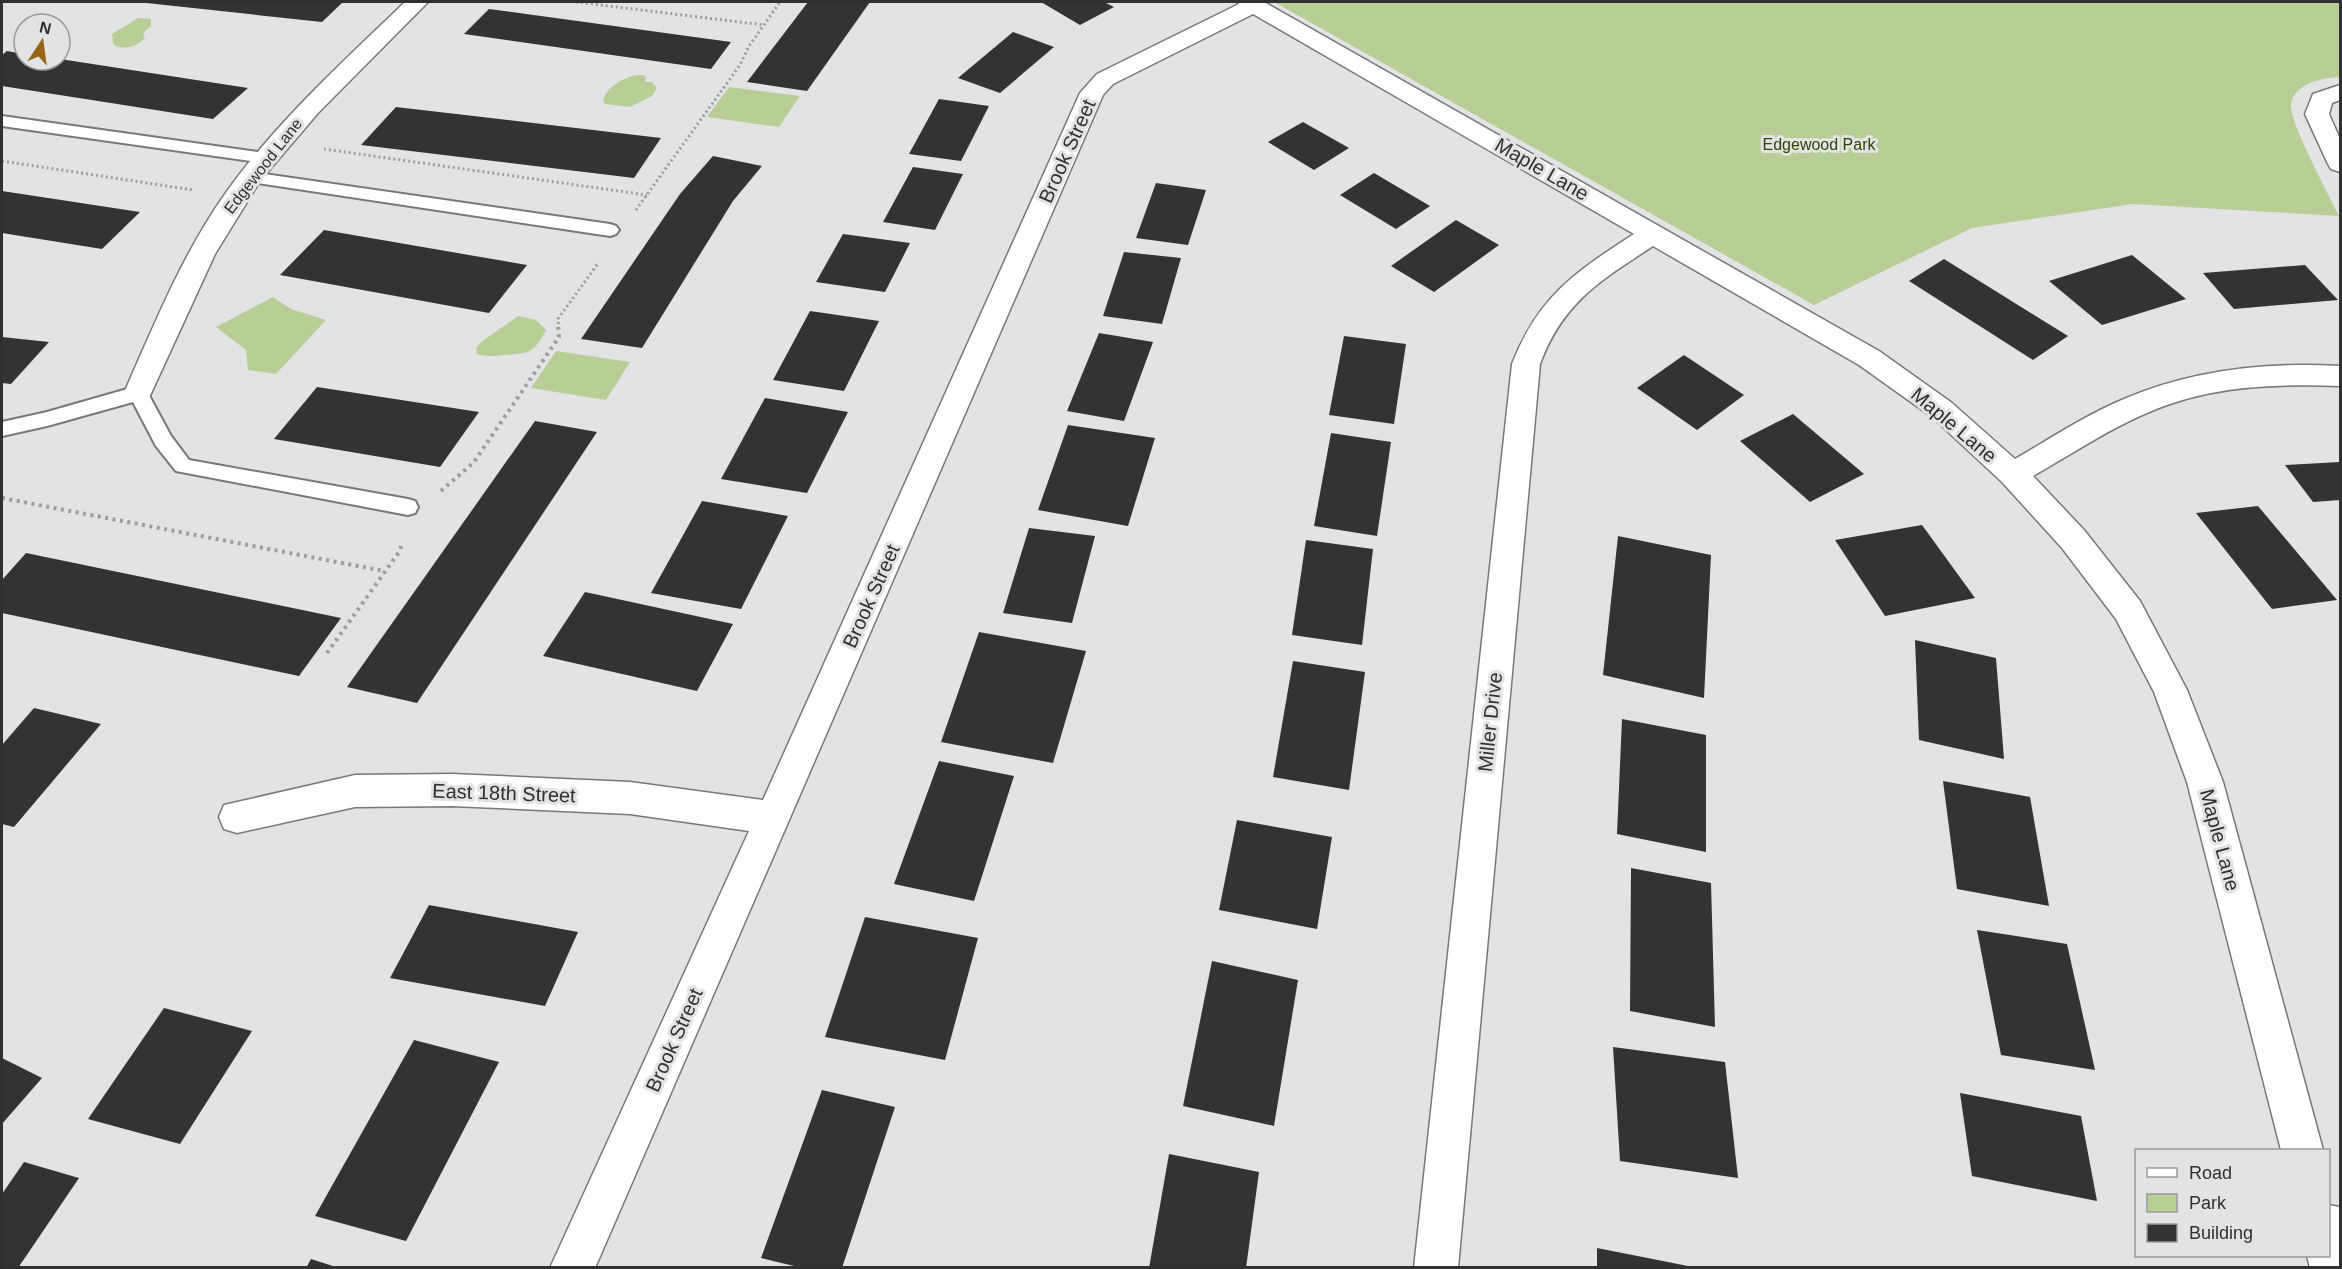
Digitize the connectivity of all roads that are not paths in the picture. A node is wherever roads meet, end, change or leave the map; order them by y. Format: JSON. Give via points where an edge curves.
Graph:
{"nodes":[{"id":1,"x":417,"y":2,"type":"edge"},
{"id":2,"x":1251,"y":3,"type":"edge"},
{"id":3,"x":2340,"y":92,"type":"edge"},
{"id":4,"x":2,"y":121,"type":"edge"},
{"id":5,"x":2340,"y":164,"type":"edge"},
{"id":6,"x":258,"y":168,"type":"junction"},
{"id":7,"x":610,"y":230,"type":"dead end"},
{"id":8,"x":1654,"y":233,"type":"junction"},
{"id":9,"x":2340,"y":376,"type":"edge"},
{"id":10,"x":138,"y":393,"type":"junction"},
{"id":11,"x":2,"y":429,"type":"edge"},
{"id":12,"x":2013,"y":474,"type":"junction"},
{"id":13,"x":408,"y":507,"type":"dead end"},
{"id":14,"x":237,"y":817,"type":"dead end"},
{"id":15,"x":773,"y":818,"type":"junction"},
{"id":16,"x":2302,"y":1149,"type":"edge"},
{"id":17,"x":572,"y":1268,"type":"edge"},
{"id":18,"x":1436,"y":1268,"type":"edge"}],
"edges":[{"from":1,"to":6,"type":"street","name":"Edgewood Lane","via":[[300,117]]},
{"from":2,"to":8,"type":"street","name":"Maple Lane"},
{"from":2,"to":15,"type":"street","name":"Brook Street","via":[[1105,79],[1092,93]]},
{"from":3,"to":5,"type":"street","via":[[2321,99],[2317,114]]},
{"from":4,"to":6,"type":"lane"},
{"from":6,"to":7,"type":"lane"},
{"from":6,"to":10,"type":"street","name":"Edgewood Lane","via":[[217,227],[188,279]]},
{"from":8,"to":12,"type":"street","name":"Maple Lane","via":[[1869,358],[1942,410]]},
{"from":8,"to":18,"type":"street","name":"Miller Drive","via":[[1581,283],[1557,306],[1539,333],[1526,364]]},
{"from":9,"to":12,"type":"street","via":[[2238,379],[2181,389],[2133,407]]},
{"from":10,"to":11,"type":"lane"},
{"from":10,"to":13,"type":"lane","via":[[163,441],[183,466]]},
{"from":12,"to":16,"type":"street","name":"Maple Lane","via":[[2073,539],[2128,610],[2170,690],[2205,782]]},
{"from":14,"to":15,"type":"street","name":"East 18th Street","via":[[355,790],[452,790],[630,798]]},
{"from":15,"to":17,"type":"street","name":"Brook Street"}]}
